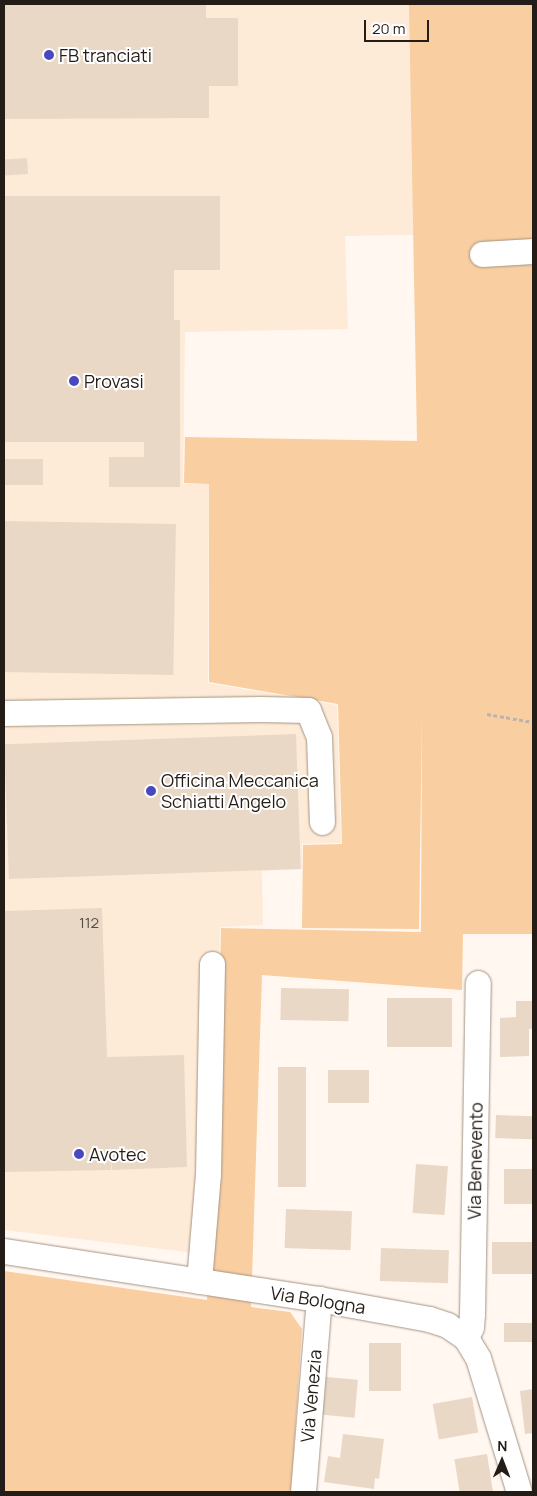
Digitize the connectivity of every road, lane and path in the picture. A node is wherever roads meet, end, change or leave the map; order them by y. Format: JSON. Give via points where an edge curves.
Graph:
{"nodes":[{"id":1,"x":533,"y":251,"type":"edge"},
{"id":2,"x":482,"y":254,"type":"dead end"},
{"id":3,"x":4,"y":713,"type":"edge"},
{"id":4,"x":487,"y":714,"type":"dead end"},
{"id":5,"x":533,"y":722,"type":"edge"},
{"id":6,"x":322,"y":822,"type":"dead end"},
{"id":7,"x":212,"y":964,"type":"dead end"},
{"id":8,"x":478,"y":984,"type":"dead end"},
{"id":9,"x":4,"y":1251,"type":"edge"},
{"id":10,"x":199,"y":1281,"type":"junction"},
{"id":11,"x":320,"y":1299,"type":"junction"},
{"id":12,"x":466,"y":1338,"type":"junction"},
{"id":13,"x":303,"y":1492,"type":"edge"},
{"id":14,"x":519,"y":1492,"type":"edge"}],
"edges":[{"from":1,"to":2,"type":"street"},
{"from":3,"to":6,"type":"street","via":[[308,710],[319,737]]},
{"from":4,"to":5,"type":"path"},
{"from":7,"to":10,"type":"street","via":[[208,1174]]},
{"from":8,"to":12,"type":"street","name":"Via Benevento","via":[[472,1314]]},
{"from":9,"to":10,"type":"street","name":"Via Bologna"},
{"from":10,"to":11,"type":"street","name":"Via Bologna"},
{"from":11,"to":12,"type":"street","name":"Via Bologna","via":[[429,1319]]},
{"from":11,"to":13,"type":"street","name":"Via Venezia"},
{"from":12,"to":14,"type":"street","name":"Via Bologna","via":[[478,1358]]}]}
